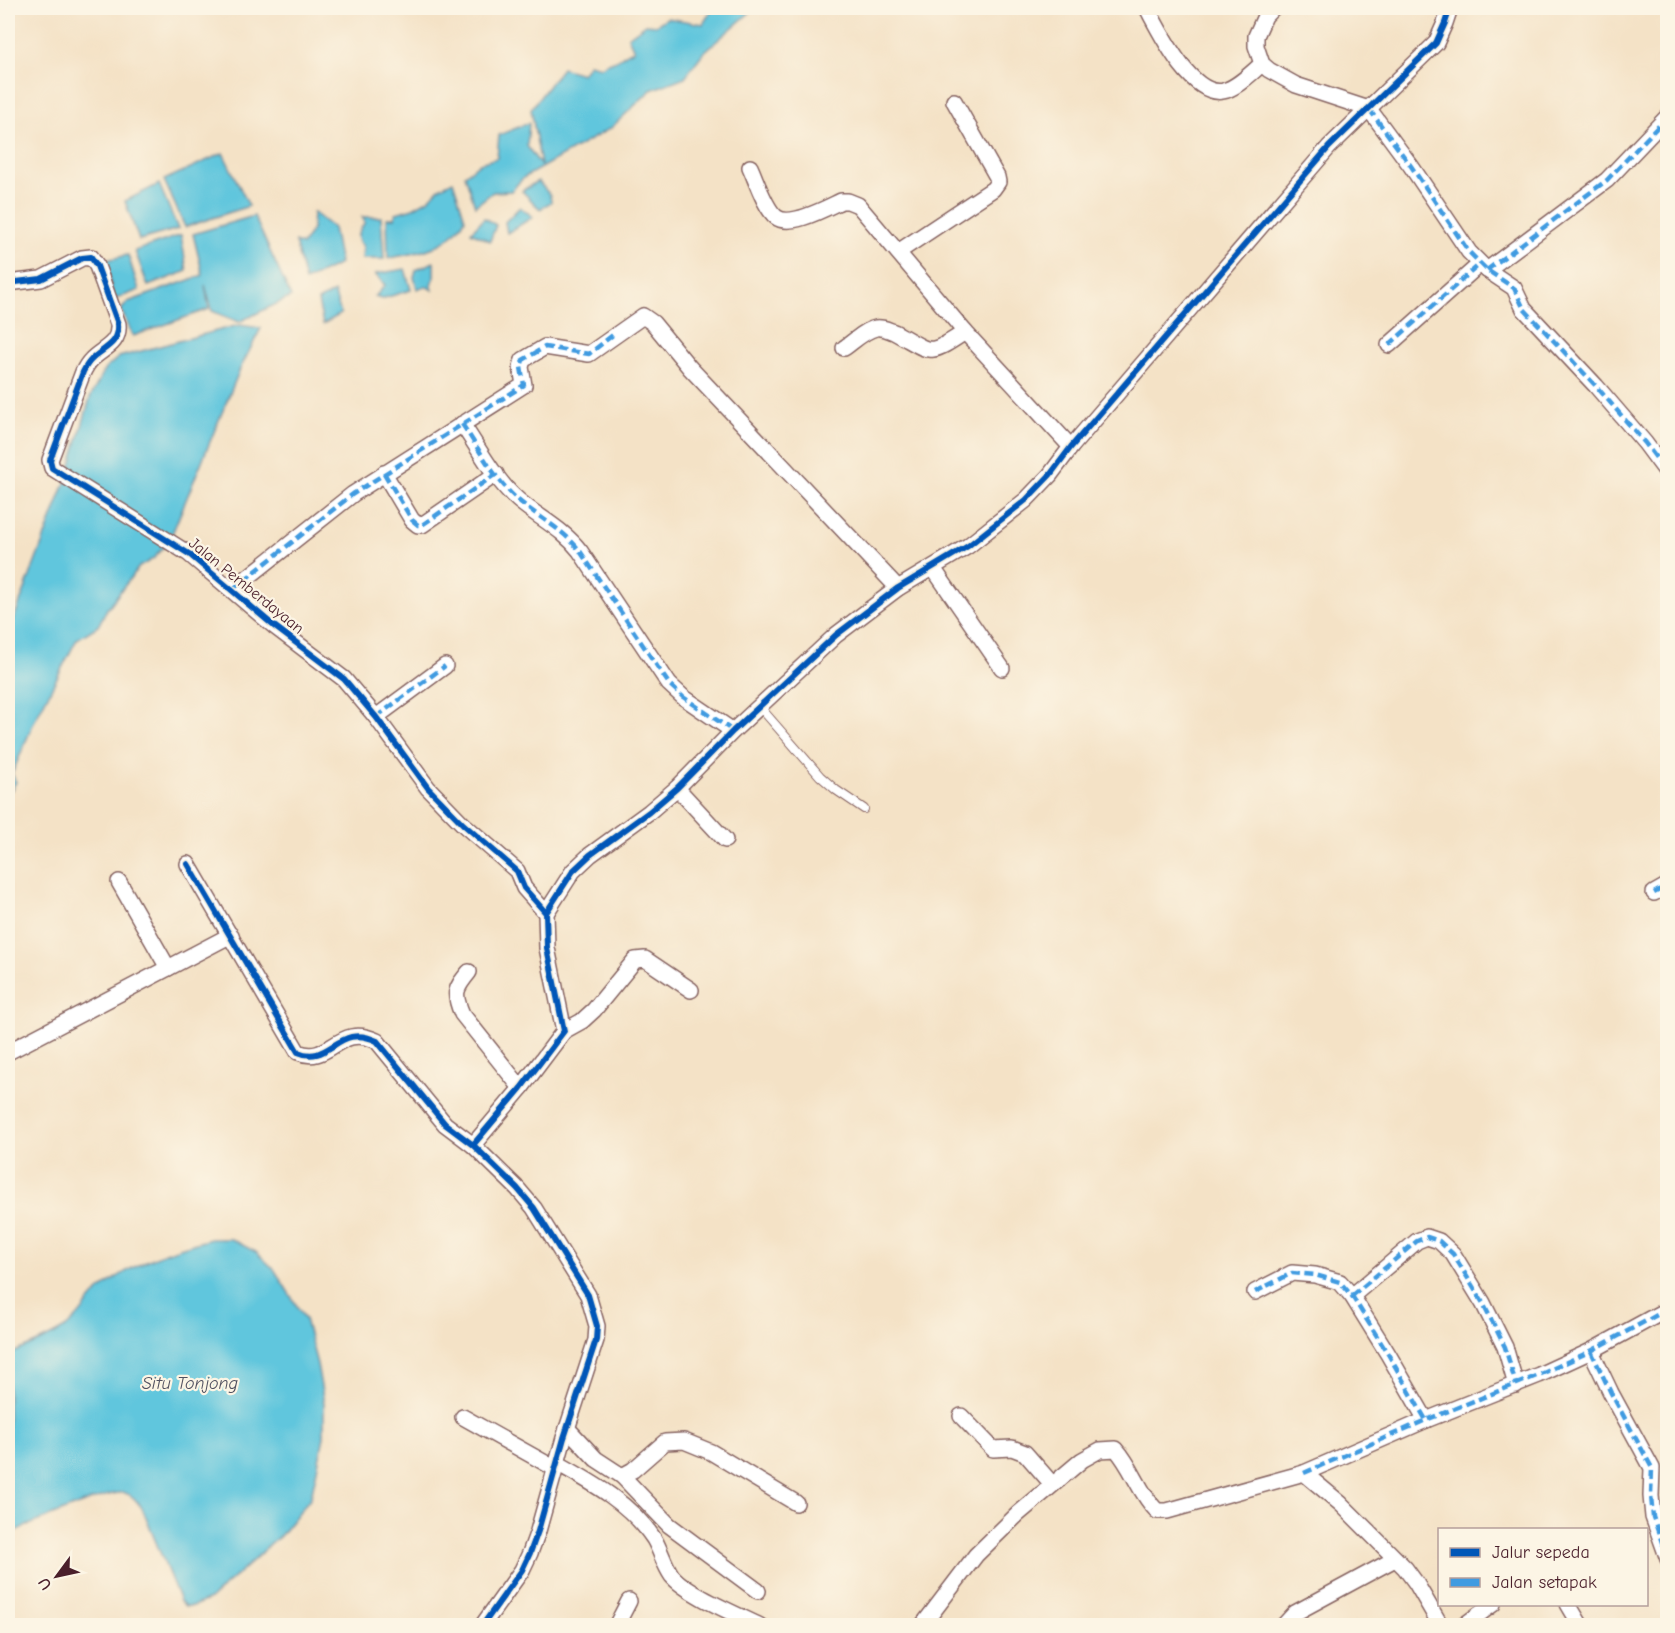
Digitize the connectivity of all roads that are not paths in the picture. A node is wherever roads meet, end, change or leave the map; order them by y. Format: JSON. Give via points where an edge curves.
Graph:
{"nodes":[{"id":1,"x":1147,"y":8,"type":"edge"},
{"id":2,"x":1273,"y":8,"type":"edge"},
{"id":3,"x":1450,"y":8,"type":"edge"},
{"id":4,"x":1262,"y":64,"type":"junction"},
{"id":5,"x":954,"y":101,"type":"dead end"},
{"id":6,"x":1369,"y":109,"type":"junction"},
{"id":7,"x":1668,"y":116,"type":"edge"},
{"id":8,"x":750,"y":167,"type":"dead end"},
{"id":9,"x":898,"y":252,"type":"junction"},
{"id":10,"x":1484,"y":267,"type":"junction"},
{"id":11,"x":8,"y":283,"type":"edge"},
{"id":12,"x":965,"y":332,"type":"junction"},
{"id":13,"x":1389,"y":345,"type":"dead end"},
{"id":14,"x":844,"y":348,"type":"dead end"},
{"id":15,"x":462,"y":424,"type":"junction"},
{"id":16,"x":1071,"y":447,"type":"junction"},
{"id":17,"x":384,"y":473,"type":"junction"},
{"id":18,"x":496,"y":474,"type":"junction"},
{"id":19,"x":1668,"y":474,"type":"edge"},
{"id":20,"x":933,"y":568,"type":"junction"},
{"id":21,"x":898,"y":588,"type":"junction"},
{"id":22,"x":232,"y":589,"type":"junction"},
{"id":23,"x":445,"y":666,"type":"dead end"},
{"id":24,"x":1002,"y":668,"type":"dead end"},
{"id":25,"x":759,"y":706,"type":"junction"},
{"id":26,"x":376,"y":717,"type":"junction"},
{"id":27,"x":733,"y":731,"type":"junction"},
{"id":28,"x":677,"y":788,"type":"junction"},
{"id":29,"x":864,"y":809,"type":"dead end"},
{"id":30,"x":725,"y":840,"type":"dead end"},
{"id":31,"x":188,"y":864,"type":"dead end"},
{"id":32,"x":119,"y":882,"type":"dead end"},
{"id":33,"x":1668,"y":885,"type":"edge"},
{"id":34,"x":1654,"y":893,"type":"dead end"},
{"id":35,"x":546,"y":913,"type":"junction"},
{"id":36,"x":231,"y":935,"type":"junction"},
{"id":37,"x":168,"y":968,"type":"junction"},
{"id":38,"x":469,"y":972,"type":"dead end"},
{"id":39,"x":691,"y":990,"type":"dead end"},
{"id":40,"x":564,"y":1031,"type":"junction"},
{"id":41,"x":8,"y":1052,"type":"edge"},
{"id":42,"x":521,"y":1088,"type":"junction"},
{"id":43,"x":473,"y":1144,"type":"junction"},
{"id":44,"x":1255,"y":1292,"type":"dead end"},
{"id":45,"x":1352,"y":1296,"type":"junction"},
{"id":46,"x":1668,"y":1309,"type":"edge"},
{"id":47,"x":1591,"y":1351,"type":"junction"},
{"id":48,"x":1516,"y":1385,"type":"junction"},
{"id":49,"x":462,"y":1416,"type":"dead end"},
{"id":50,"x":961,"y":1416,"type":"dead end"},
{"id":51,"x":1426,"y":1419,"type":"junction"},
{"id":52,"x":567,"y":1428,"type":"junction"},
{"id":53,"x":557,"y":1466,"type":"junction"},
{"id":54,"x":1304,"y":1473,"type":"junction"},
{"id":55,"x":622,"y":1476,"type":"junction"},
{"id":56,"x":1052,"y":1484,"type":"junction"},
{"id":57,"x":796,"y":1503,"type":"dead end"},
{"id":58,"x":1395,"y":1559,"type":"junction"},
{"id":59,"x":1668,"y":1559,"type":"edge"},
{"id":60,"x":758,"y":1591,"type":"dead end"},
{"id":61,"x":629,"y":1602,"type":"dead end"},
{"id":62,"x":1492,"y":1606,"type":"edge"},
{"id":63,"x":1569,"y":1606,"type":"edge"},
{"id":64,"x":1438,"y":1624,"type":"edge"},
{"id":65,"x":482,"y":1626,"type":"edge"},
{"id":66,"x":616,"y":1626,"type":"edge"},
{"id":67,"x":760,"y":1626,"type":"edge"},
{"id":68,"x":922,"y":1626,"type":"edge"},
{"id":69,"x":1283,"y":1626,"type":"edge"},
{"id":70,"x":1463,"y":1626,"type":"edge"},
{"id":71,"x":1581,"y":1626,"type":"edge"}],
"edges":[{"from":1,"to":4,"type":"street","via":[[1184,70],[1213,90],[1228,89]]},
{"from":2,"to":4,"type":"street","via":[[1264,16],[1256,36]]},
{"from":3,"to":6,"type":"street","via":[[1436,43]]},
{"from":4,"to":6,"type":"street","via":[[1296,85]]},
{"from":5,"to":9,"type":"street","via":[[998,182]]},
{"from":6,"to":10,"type":"street","via":[[1460,240]]},
{"from":6,"to":16,"type":"street","via":[[1329,147]]},
{"from":7,"to":10,"type":"street","via":[[1607,180]]},
{"from":8,"to":9,"type":"street","via":[[776,217],[794,220],[848,201],[864,210]]},
{"from":9,"to":12,"type":"street"},
{"from":10,"to":13,"type":"street"},
{"from":10,"to":19,"type":"street","via":[[1514,288],[1524,309],[1639,436]]},
{"from":11,"to":22,"type":"street","name":"Jalan Pemberdayaan","via":[[41,279],[91,257],[118,330],[114,342],[91,359],[83,372],[50,460],[52,468],[173,542]]},
{"from":12,"to":14,"type":"street","via":[[933,350],[877,328]]},
{"from":12,"to":16,"type":"street"},
{"from":15,"to":17,"type":"street"},
{"from":15,"to":18,"type":"street"},
{"from":15,"to":21,"type":"street","via":[[524,385],[523,360],[541,348],[589,354],[643,316]]},
{"from":16,"to":20,"type":"street","via":[[1026,500]]},
{"from":17,"to":18,"type":"street","via":[[418,525]]},
{"from":17,"to":22,"type":"street"},
{"from":18,"to":27,"type":"street","via":[[517,498],[573,541],[675,692]]},
{"from":20,"to":21,"type":"street"},
{"from":20,"to":24,"type":"street"},
{"from":21,"to":25,"type":"street","via":[[836,635]]},
{"from":22,"to":26,"type":"street","name":"Jalan Pemberdayaan","via":[[344,679]]},
{"from":23,"to":26,"type":"street"},
{"from":25,"to":27,"type":"street"},
{"from":25,"to":29,"type":"lane","via":[[820,776]]},
{"from":26,"to":35,"type":"street","name":"Jalan Pemberdayaan","via":[[428,788],[517,871],[524,888]]},
{"from":27,"to":28,"type":"street"},
{"from":28,"to":30,"type":"street"},
{"from":28,"to":35,"type":"street","via":[[573,871]]},
{"from":31,"to":36,"type":"street"},
{"from":32,"to":37,"type":"street"},
{"from":33,"to":34,"type":"street"},
{"from":35,"to":40,"type":"street","via":[[547,948]]},
{"from":36,"to":37,"type":"street"},
{"from":36,"to":43,"type":"street","via":[[298,1053],[316,1056],[347,1038],[368,1036],[397,1064],[445,1124]]},
{"from":37,"to":41,"type":"street"},
{"from":38,"to":42,"type":"street","via":[[456,990],[462,1014]]},
{"from":39,"to":40,"type":"street","via":[[645,959],[635,960],[594,1010]]},
{"from":40,"to":42,"type":"street"},
{"from":42,"to":43,"type":"street"},
{"from":43,"to":52,"type":"street","via":[[541,1217],[588,1295],[594,1312],[596,1340]]},
{"from":44,"to":45,"type":"street","via":[[1301,1272],[1340,1282]]},
{"from":45,"to":48,"type":"street","via":[[1417,1241],[1427,1237],[1439,1241],[1453,1254],[1483,1303],[1505,1347]]},
{"from":45,"to":51,"type":"street"},
{"from":46,"to":47,"type":"street"},
{"from":47,"to":48,"type":"street"},
{"from":47,"to":59,"type":"street","via":[[1652,1468],[1653,1517]]},
{"from":48,"to":51,"type":"street"},
{"from":49,"to":53,"type":"street"},
{"from":50,"to":56,"type":"street","via":[[990,1448],[1025,1452]]},
{"from":51,"to":54,"type":"street"},
{"from":52,"to":53,"type":"street"},
{"from":52,"to":55,"type":"street","via":[[596,1459]]},
{"from":53,"to":65,"type":"street","via":[[522,1570]]},
{"from":53,"to":67,"type":"street","via":[[621,1503],[654,1539],[678,1581]]},
{"from":54,"to":56,"type":"street","via":[[1157,1511],[1116,1449],[1100,1450]]},
{"from":54,"to":58,"type":"street"},
{"from":55,"to":57,"type":"street","via":[[665,1442],[684,1441],[711,1452]]},
{"from":55,"to":60,"type":"street","via":[[669,1525]]},
{"from":56,"to":68,"type":"street","via":[[976,1555]]},
{"from":58,"to":64,"type":"street","via":[[1416,1583]]},
{"from":58,"to":69,"type":"street","via":[[1295,1613]]},
{"from":61,"to":66,"type":"street"},
{"from":62,"to":70,"type":"street"},
{"from":63,"to":71,"type":"street"}]}
